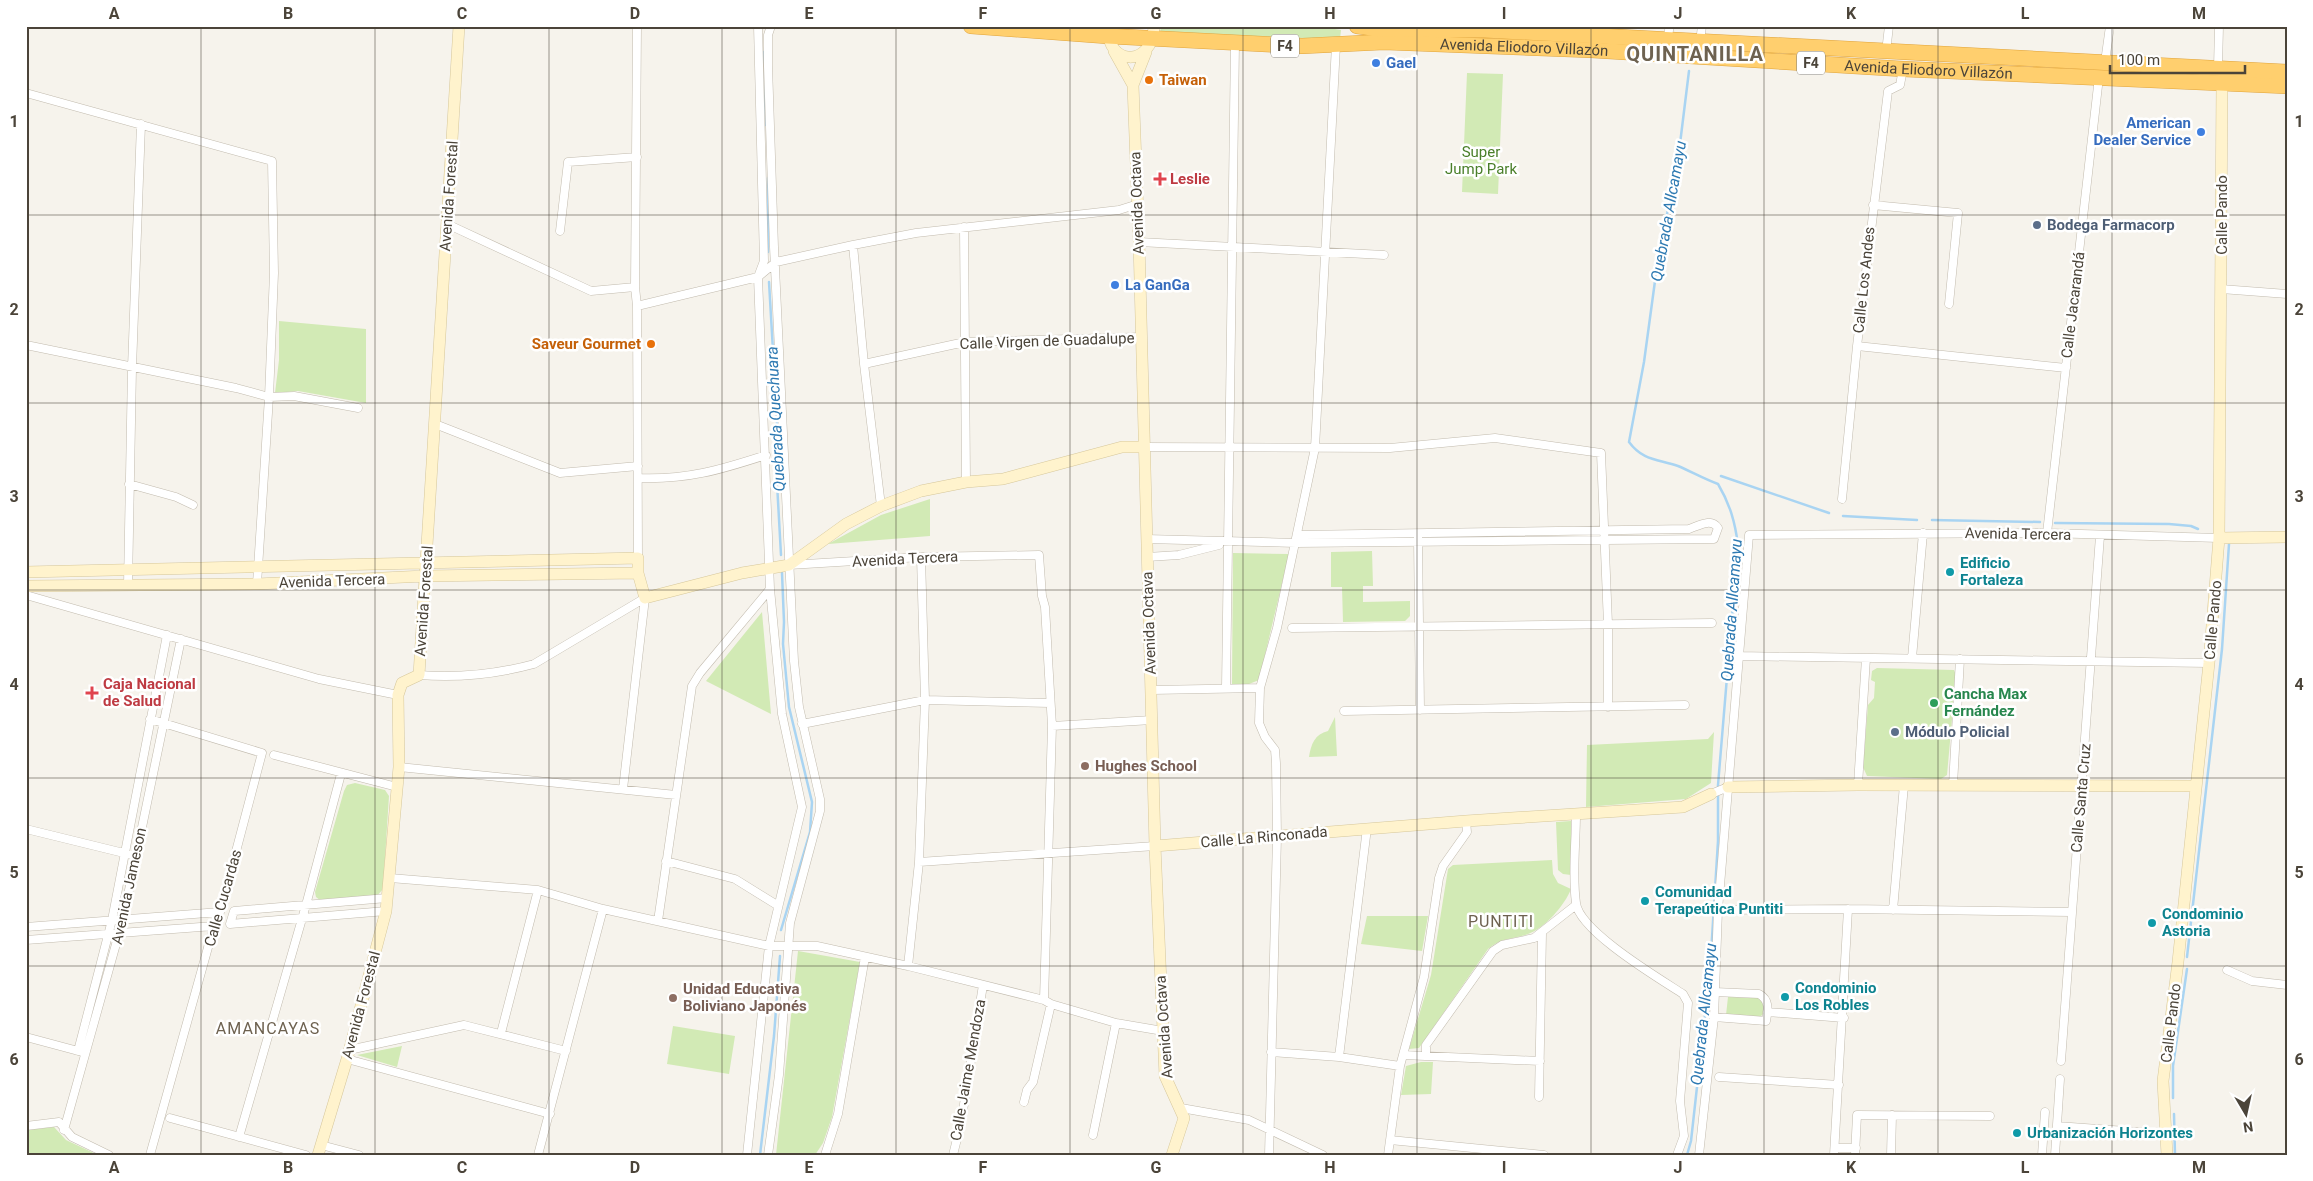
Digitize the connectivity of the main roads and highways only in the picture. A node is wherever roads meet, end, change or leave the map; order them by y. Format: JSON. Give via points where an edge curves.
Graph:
{"nodes":[{"id":1,"x":971,"y":26,"type":"edge"},
{"id":2,"x":1357,"y":26,"type":"edge"},
{"id":3,"x":1485,"y":28,"type":"edge"},
{"id":4,"x":1109,"y":33,"type":"edge"},
{"id":5,"x":1668,"y":33,"type":"edge"},
{"id":6,"x":1150,"y":36,"type":"edge"},
{"id":7,"x":2287,"y":72,"type":"edge"},
{"id":8,"x":2220,"y":76,"type":"junction"},
{"id":9,"x":2287,"y":86,"type":"edge"}],
"edges":[{"from":1,"to":4,"type":"highway","name":"Avenida Eliodoro Villazón","number":"F4"},
{"from":2,"to":3,"type":"highway","name":"Avenida Eliodoro Villazón","number":"F4","via":[[1380,29]]},
{"from":3,"to":5,"type":"highway","name":"Avenida Eliodoro Villazón","number":"F4"},
{"from":4,"to":6,"type":"highway","name":"Avenida Eliodoro Villazón","number":"F4","via":[[1130,38]]},
{"from":5,"to":8,"type":"highway","name":"Avenida Eliodoro Villazón","number":"F4","via":[[1700,42],[2106,62]]},
{"from":6,"to":8,"type":"highway","name":"Avenida Eliodoro Villazón","number":"F4","via":[[1302,46],[1384,42],[1591,50],[2099,77]]},
{"from":7,"to":8,"type":"highway","name":"Avenida Eliodoro Villazón","number":"F4"},
{"from":8,"to":9,"type":"highway","name":"Avenida Eliodoro Villazón","number":"F4"}]}
